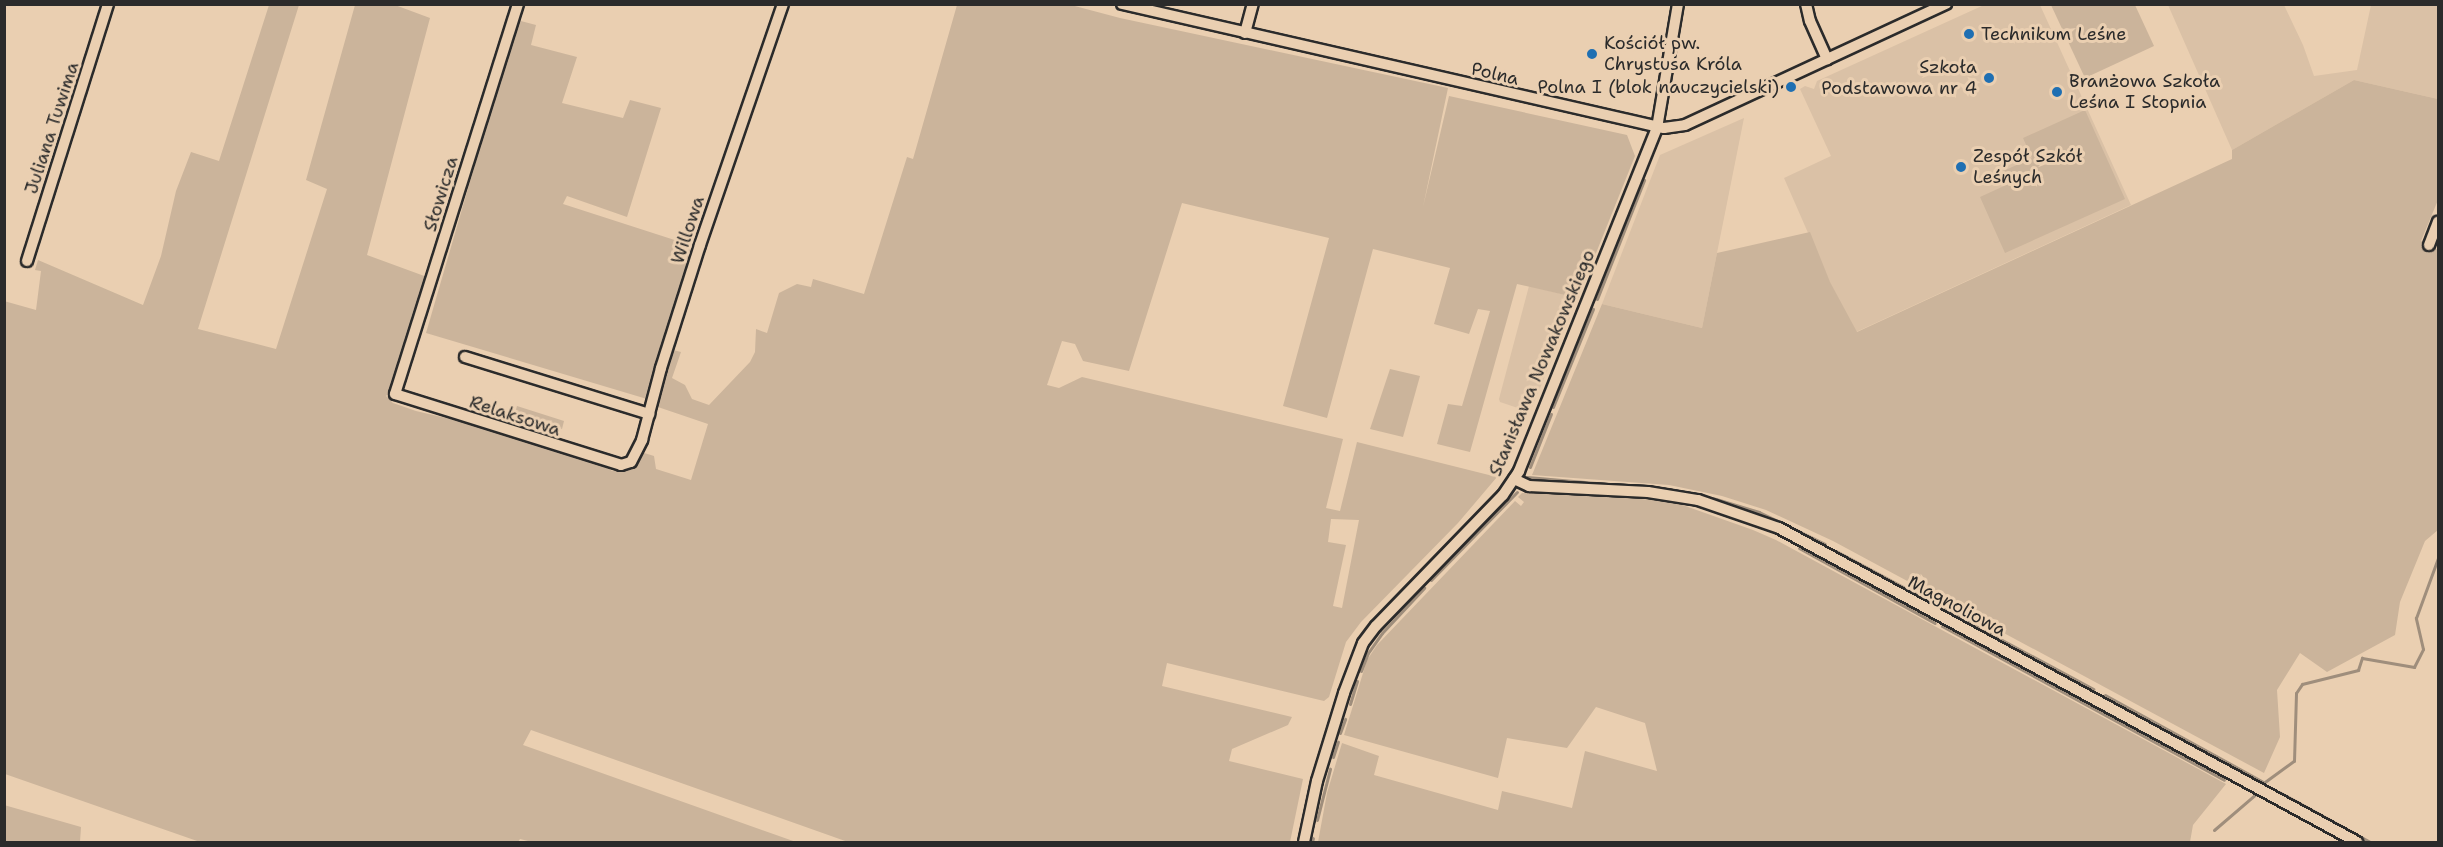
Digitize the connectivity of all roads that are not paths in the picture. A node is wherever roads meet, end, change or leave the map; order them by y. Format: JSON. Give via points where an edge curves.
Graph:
{"nodes":[{"id":1,"x":108,"y":4,"type":"edge"},
{"id":2,"x":518,"y":4,"type":"edge"},
{"id":3,"x":783,"y":4,"type":"edge"},
{"id":4,"x":1122,"y":4,"type":"edge"},
{"id":5,"x":1253,"y":4,"type":"edge"},
{"id":6,"x":1678,"y":4,"type":"edge"},
{"id":7,"x":1806,"y":4,"type":"edge"},
{"id":8,"x":1946,"y":4,"type":"edge"},
{"id":9,"x":1245,"y":33,"type":"junction"},
{"id":10,"x":1827,"y":59,"type":"junction"},
{"id":11,"x":1657,"y":128,"type":"junction"},
{"id":12,"x":2439,"y":222,"type":"edge"},
{"id":13,"x":2429,"y":245,"type":"dead end"},
{"id":14,"x":27,"y":261,"type":"dead end"},
{"id":15,"x":465,"y":357,"type":"dead end"},
{"id":16,"x":395,"y":394,"type":"joint"},
{"id":17,"x":649,"y":414,"type":"junction"},
{"id":18,"x":626,"y":465,"type":"joint"},
{"id":19,"x":1514,"y":479,"type":"junction"},
{"id":20,"x":1304,"y":843,"type":"edge"},
{"id":21,"x":2357,"y":843,"type":"edge"}],
"edges":[{"from":1,"to":14,"type":"street","name":"Juliana Tuwima"},
{"from":2,"to":16,"type":"street","name":"Słowicza"},
{"from":3,"to":17,"type":"street","name":"Willowa","via":[[700,245]]},
{"from":4,"to":9,"type":"street","name":"Polna"},
{"from":5,"to":9,"type":"street"},
{"from":6,"to":11,"type":"street","name":"Stanisława Nowakowskiego"},
{"from":7,"to":10,"type":"street"},
{"from":8,"to":10,"type":"street","name":"Polna"},
{"from":9,"to":11,"type":"street","name":"Polna"},
{"from":10,"to":11,"type":"street","name":"Polna","via":[[1685,124]]},
{"from":11,"to":19,"type":"street","name":"Stanisława Nowakowskiego"},
{"from":12,"to":13,"type":"street"},
{"from":15,"to":17,"type":"street"},
{"from":16,"to":18,"type":"street","name":"Relaksowa","via":[[609,463]]},
{"from":17,"to":18,"type":"street","name":"Willowa","via":[[638,451]]},
{"from":19,"to":20,"type":"street","name":"Stanisława Nowakowskiego","via":[[1498,501],[1363,643],[1321,769]]},
{"from":19,"to":21,"type":"street","name":"Magnoliowa","via":[[1542,488],[1648,492],[1698,500],[1779,528]]}]}
